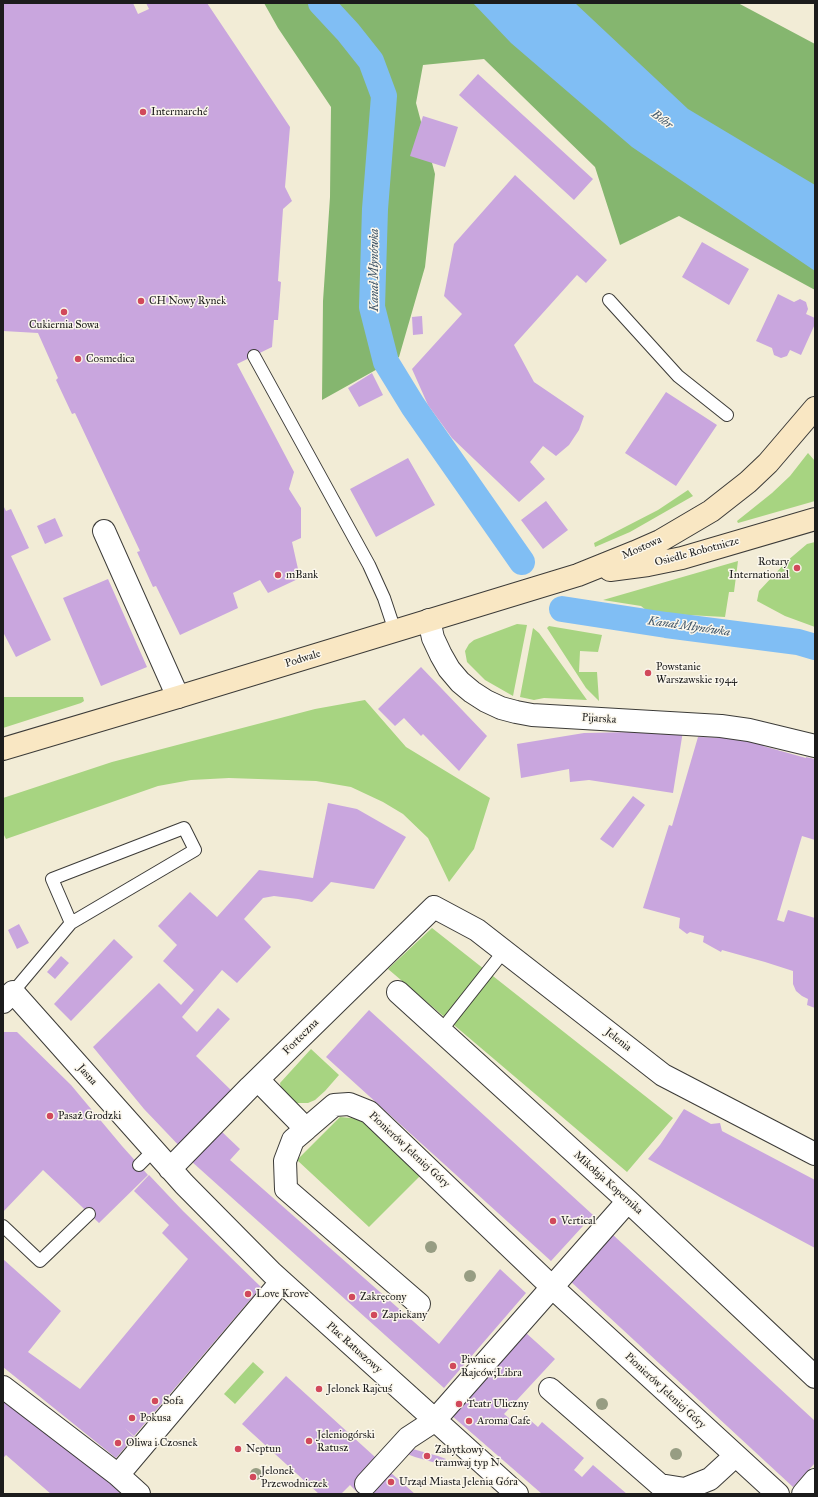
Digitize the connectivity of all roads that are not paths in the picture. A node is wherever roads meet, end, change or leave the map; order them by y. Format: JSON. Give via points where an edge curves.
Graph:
{"nodes":[{"id":1,"x":609,"y":300,"type":"dead end"},
{"id":2,"x":254,"y":356,"type":"dead end"},
{"id":3,"x":814,"y":413,"type":"edge"},
{"id":4,"x":727,"y":415,"type":"dead end"},
{"id":5,"x":815,"y":519,"type":"edge"},
{"id":6,"x":104,"y":531,"type":"dead end"},
{"id":7,"x":578,"y":575,"type":"junction"},
{"id":8,"x":428,"y":620,"type":"junction"},
{"id":9,"x":394,"y":631,"type":"junction"},
{"id":10,"x":178,"y":697,"type":"junction"},
{"id":11,"x":815,"y":746,"type":"edge"},
{"id":12,"x":3,"y":749,"type":"edge"},
{"id":13,"x":434,"y":907,"type":"joint"},
{"id":14,"x":71,"y":923,"type":"junction"},
{"id":15,"x":504,"y":951,"type":"junction"},
{"id":16,"x":398,"y":992,"type":"dead end"},
{"id":17,"x":8,"y":997,"type":"edge"},
{"id":18,"x":440,"y":1032,"type":"junction"},
{"id":19,"x":254,"y":1083,"type":"junction"},
{"id":20,"x":306,"y":1129,"type":"junction"},
{"id":21,"x":815,"y":1154,"type":"edge"},
{"id":22,"x":170,"y":1169,"type":"junction"},
{"id":23,"x":628,"y":1201,"type":"junction"},
{"id":24,"x":89,"y":1214,"type":"dead end"},
{"id":25,"x":3,"y":1226,"type":"edge"},
{"id":26,"x":280,"y":1282,"type":"junction"},
{"id":27,"x":552,"y":1287,"type":"junction"},
{"id":28,"x":419,"y":1304,"type":"dead end"},
{"id":29,"x":815,"y":1377,"type":"edge"},
{"id":30,"x":3,"y":1387,"type":"edge"},
{"id":31,"x":550,"y":1389,"type":"dead end"},
{"id":32,"x":434,"y":1421,"type":"junction"},
{"id":33,"x":735,"y":1456,"type":"junction"},
{"id":34,"x":118,"y":1475,"type":"junction"},
{"id":35,"x":815,"y":1480,"type":"edge"},
{"id":36,"x":360,"y":1490,"type":"edge"},
{"id":37,"x":140,"y":1494,"type":"edge"},
{"id":38,"x":516,"y":1494,"type":"edge"},
{"id":39,"x":778,"y":1494,"type":"edge"},
{"id":40,"x":803,"y":1494,"type":"edge"}],
"edges":[{"from":1,"to":4,"type":"lane","via":[[678,376]]},
{"from":2,"to":9,"type":"lane","via":[[368,565],[384,598]]},
{"from":3,"to":7,"type":"street","name":"Mostowa","via":[[768,464],[710,511],[660,541]]},
{"from":5,"to":7,"type":"street","name":"Osiedle Robotnicze","via":[[675,559]]},
{"from":6,"to":10,"type":"street"},
{"from":7,"to":8,"type":"street","name":"Mostowa"},
{"from":8,"to":9,"type":"street","name":"Podwale"},
{"from":8,"to":11,"type":"street","name":"Pijarska","via":[[441,655],[460,682],[486,701],[501,708],[532,715],[732,733],[749,730]]},
{"from":9,"to":10,"type":"street","name":"Podwale"},
{"from":10,"to":12,"type":"street","name":"Podwale"},
{"from":13,"to":15,"type":"street","name":"Jelenia","via":[[477,930]]},
{"from":13,"to":19,"type":"street","name":"Forteczna"},
{"from":14,"to":14,"type":"lane","via":[[195,850],[184,828],[52,879]]},
{"from":14,"to":17,"type":"lane"},
{"from":15,"to":18,"type":"lane"},
{"from":15,"to":21,"type":"street","name":"Jelenia","via":[[663,1075]]},
{"from":16,"to":18,"type":"street","name":"Mikołaja Kopernika"},
{"from":17,"to":22,"type":"street","name":"Jasna","via":[[147,1158]]},
{"from":18,"to":23,"type":"street","name":"Mikołaja Kopernika"},
{"from":19,"to":20,"type":"street"},
{"from":19,"to":22,"type":"street","name":"Forteczna"},
{"from":20,"to":27,"type":"street","name":"Pionierów Jeleniej Góry","via":[[334,1105],[349,1104],[369,1112]]},
{"from":20,"to":28,"type":"street","name":"Pionierów Jeleniej Góry","via":[[293,1140],[285,1161],[286,1189]]},
{"from":22,"to":26,"type":"street","name":"Plac Ratuszowy"},
{"from":23,"to":27,"type":"street"},
{"from":23,"to":29,"type":"street","name":"Mikołaja Kopernika"},
{"from":24,"to":25,"type":"lane","via":[[40,1261]]},
{"from":26,"to":32,"type":"street","name":"Plac Ratuszowy"},
{"from":26,"to":34,"type":"street"},
{"from":27,"to":32,"type":"street"},
{"from":27,"to":33,"type":"street","name":"Pionierów Jeleniej Góry"},
{"from":30,"to":34,"type":"street"},
{"from":31,"to":33,"type":"street","via":[[660,1485],[685,1489],[710,1479]]},
{"from":32,"to":36,"type":"street","via":[[408,1438]]},
{"from":32,"to":38,"type":"street","name":"Plac Ratuszowy"},
{"from":33,"to":39,"type":"street","name":"Pionierów Jeleniej Góry"},
{"from":34,"to":37,"type":"street"},
{"from":35,"to":40,"type":"street"}]}
